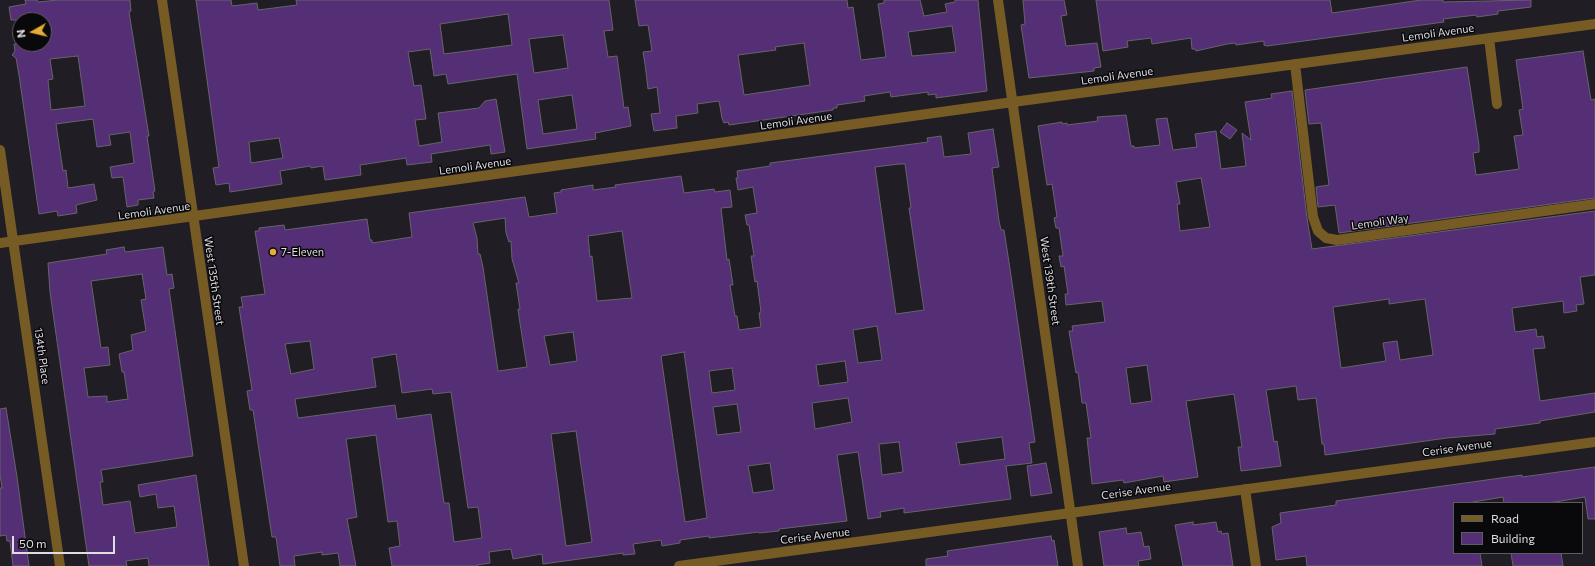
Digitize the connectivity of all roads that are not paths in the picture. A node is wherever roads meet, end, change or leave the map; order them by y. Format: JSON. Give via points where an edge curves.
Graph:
{"nodes":[{"id":1,"x":162,"y":0,"type":"edge"},
{"id":2,"x":998,"y":0,"type":"edge"},
{"id":3,"x":1595,"y":24,"type":"edge"},
{"id":4,"x":1489,"y":38,"type":"junction"},
{"id":5,"x":1296,"y":64,"type":"junction"},
{"id":6,"x":1013,"y":102,"type":"junction"},
{"id":7,"x":1497,"y":104,"type":"dead end"},
{"id":8,"x":0,"y":150,"type":"edge"},
{"id":9,"x":1595,"y":204,"type":"edge"},
{"id":10,"x":193,"y":218,"type":"junction"},
{"id":11,"x":13,"y":241,"type":"junction"},
{"id":12,"x":0,"y":243,"type":"edge"},
{"id":13,"x":1595,"y":442,"type":"edge"},
{"id":14,"x":1244,"y":489,"type":"junction"},
{"id":15,"x":1071,"y":512,"type":"junction"},
{"id":16,"x":60,"y":566,"type":"edge"},
{"id":17,"x":244,"y":566,"type":"edge"},
{"id":18,"x":679,"y":566,"type":"edge"},
{"id":19,"x":1078,"y":566,"type":"edge"},
{"id":20,"x":1256,"y":566,"type":"edge"}],
"edges":[{"from":1,"to":10,"type":"street","name":"West 135th Street"},
{"from":2,"to":6,"type":"street","name":"West 139th Street"},
{"from":3,"to":4,"type":"street","name":"Lemoli Avenue"},
{"from":4,"to":5,"type":"street","name":"Lemoli Avenue"},
{"from":4,"to":7,"type":"street"},
{"from":5,"to":6,"type":"street","name":"Lemoli Avenue"},
{"from":5,"to":9,"type":"street","name":"Lemoli Way","via":[[1314,217],[1318,231],[1326,238],[1336,240]]},
{"from":6,"to":10,"type":"street","name":"Lemoli Avenue"},
{"from":6,"to":15,"type":"street","name":"West 139th Street"},
{"from":8,"to":11,"type":"street","name":"134th Place"},
{"from":10,"to":11,"type":"street","name":"Lemoli Avenue"},
{"from":10,"to":17,"type":"street","name":"West 135th Street"},
{"from":11,"to":12,"type":"street","name":"Lemoli Avenue"},
{"from":11,"to":16,"type":"street","name":"134th Place"},
{"from":13,"to":14,"type":"street","name":"Cerise Avenue"},
{"from":14,"to":15,"type":"street","name":"Cerise Avenue"},
{"from":14,"to":20,"type":"street"},
{"from":15,"to":18,"type":"street","name":"Cerise Avenue"},
{"from":15,"to":19,"type":"street","name":"West 139th Street"}]}
